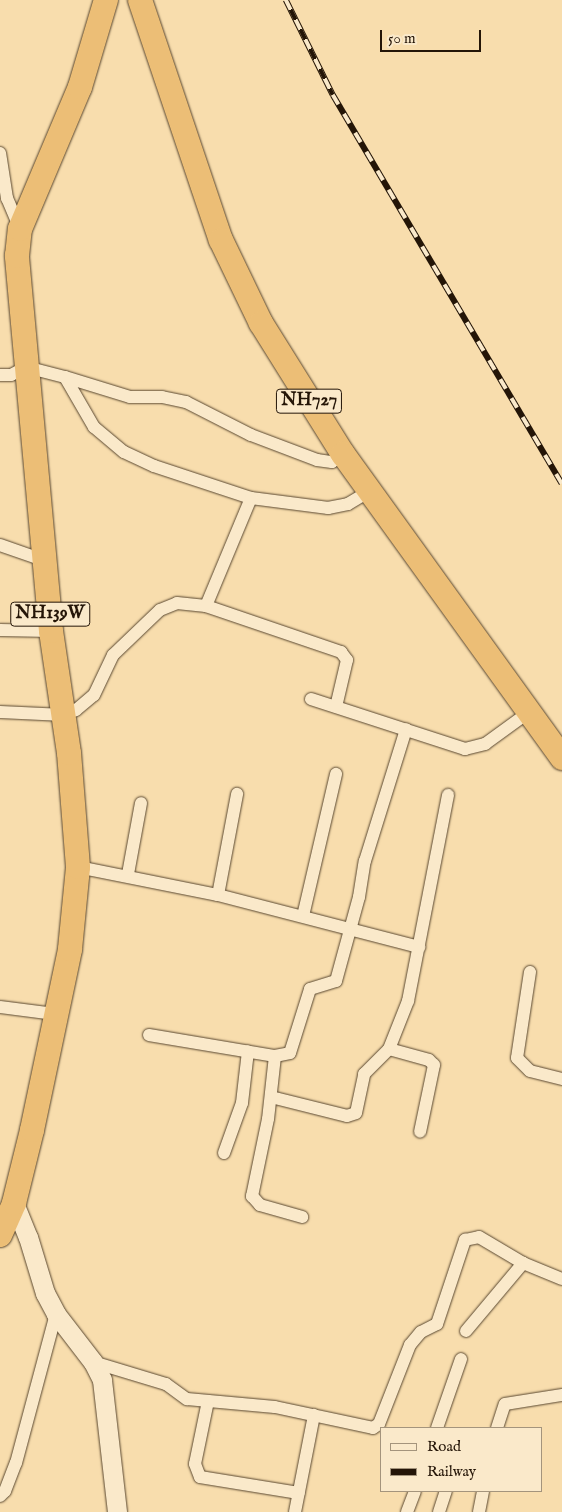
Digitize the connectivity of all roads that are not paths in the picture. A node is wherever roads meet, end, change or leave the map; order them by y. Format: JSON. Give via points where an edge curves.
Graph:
{"nodes":[{"id":1,"x":106,"y":0,"type":"edge"},
{"id":2,"x":140,"y":0,"type":"edge"},
{"id":3,"x":0,"y":153,"type":"edge"},
{"id":4,"x":0,"y":212,"type":"edge"},
{"id":5,"x":17,"y":222,"type":"junction"},
{"id":6,"x":8,"y":374,"type":"edge"},
{"id":7,"x":65,"y":377,"type":"junction"},
{"id":8,"x":343,"y":454,"type":"junction"},
{"id":9,"x":370,"y":491,"type":"junction"},
{"id":10,"x":251,"y":498,"type":"junction"},
{"id":11,"x":0,"y":545,"type":"edge"},
{"id":12,"x":46,"y":561,"type":"junction"},
{"id":13,"x":206,"y":606,"type":"junction"},
{"id":14,"x":0,"y":630,"type":"edge"},
{"id":15,"x":51,"y":631,"type":"junction"},
{"id":16,"x":311,"y":699,"type":"dead end"},
{"id":17,"x":336,"y":707,"type":"junction"},
{"id":18,"x":0,"y":712,"type":"edge"},
{"id":19,"x":529,"y":712,"type":"junction"},
{"id":20,"x":64,"y":715,"type":"junction"},
{"id":21,"x":406,"y":729,"type":"junction"},
{"id":22,"x":562,"y":758,"type":"edge"},
{"id":23,"x":336,"y":774,"type":"dead end"},
{"id":24,"x":237,"y":794,"type":"dead end"},
{"id":25,"x":448,"y":795,"type":"dead end"},
{"id":26,"x":141,"y":803,"type":"dead end"},
{"id":27,"x":78,"y":867,"type":"junction"},
{"id":28,"x":128,"y":874,"type":"junction"},
{"id":29,"x":218,"y":895,"type":"junction"},
{"id":30,"x":303,"y":916,"type":"junction"},
{"id":31,"x":352,"y":927,"type":"junction"},
{"id":32,"x":419,"y":947,"type":"junction"},
{"id":33,"x":530,"y":972,"type":"dead end"},
{"id":34,"x":0,"y":1007,"type":"edge"},
{"id":35,"x":55,"y":1014,"type":"junction"},
{"id":36,"x":149,"y":1035,"type":"dead end"},
{"id":37,"x":389,"y":1049,"type":"junction"},
{"id":38,"x":248,"y":1051,"type":"junction"},
{"id":39,"x":275,"y":1056,"type":"junction"},
{"id":40,"x":561,"y":1075,"type":"edge"},
{"id":41,"x":271,"y":1097,"type":"junction"},
{"id":42,"x":420,"y":1132,"type":"dead end"},
{"id":43,"x":224,"y":1154,"type":"dead end"},
{"id":44,"x":7,"y":1204,"type":"edge"},
{"id":45,"x":302,"y":1217,"type":"dead end"},
{"id":46,"x":0,"y":1235,"type":"edge"},
{"id":47,"x":523,"y":1263,"type":"junction"},
{"id":48,"x":562,"y":1279,"type":"edge"},
{"id":49,"x":56,"y":1314,"type":"junction"},
{"id":50,"x":466,"y":1331,"type":"dead end"},
{"id":51,"x":461,"y":1359,"type":"dead end"},
{"id":52,"x":93,"y":1362,"type":"junction"},
{"id":53,"x":562,"y":1395,"type":"edge"},
{"id":54,"x":208,"y":1401,"type":"junction"},
{"id":55,"x":314,"y":1415,"type":"junction"},
{"id":56,"x":437,"y":1427,"type":"edge"},
{"id":57,"x":497,"y":1427,"type":"edge"},
{"id":58,"x":415,"y":1492,"type":"edge"},
{"id":59,"x":446,"y":1492,"type":"edge"},
{"id":60,"x":483,"y":1492,"type":"edge"},
{"id":61,"x":299,"y":1493,"type":"junction"},
{"id":62,"x":0,"y":1496,"type":"edge"},
{"id":63,"x":117,"y":1512,"type":"edge"},
{"id":64,"x":295,"y":1512,"type":"edge"},
{"id":65,"x":407,"y":1512,"type":"edge"},
{"id":66,"x":439,"y":1512,"type":"edge"},
{"id":67,"x":479,"y":1512,"type":"edge"}],
"edges":[{"from":1,"to":5,"type":"highway","number":"NH139W","via":[[80,87]]},
{"from":2,"to":8,"type":"highway","number":"NH727","via":[[221,240],[287,368]]},
{"from":3,"to":5,"type":"street","via":[[7,198]]},
{"from":4,"to":5,"type":"street"},
{"from":5,"to":6,"type":"highway","number":"NH139W","via":[[17,283]]},
{"from":6,"to":7,"type":"street"},
{"from":6,"to":12,"type":"highway","number":"NH139W"},
{"from":7,"to":8,"type":"street","via":[[130,397],[162,397],[186,402],[252,435],[317,460],[332,462]]},
{"from":7,"to":10,"type":"street","via":[[94,427],[124,452],[154,466]]},
{"from":8,"to":9,"type":"highway","number":"NH727"},
{"from":9,"to":10,"type":"street","via":[[348,504],[328,508]]},
{"from":9,"to":19,"type":"highway","number":"NH727"},
{"from":10,"to":13,"type":"street"},
{"from":11,"to":12,"type":"street"},
{"from":12,"to":15,"type":"highway","number":"NH139W"},
{"from":13,"to":17,"type":"street","via":[[341,652],[346,660]]},
{"from":13,"to":20,"type":"street","via":[[177,603],[160,610],[113,655],[94,695]]},
{"from":14,"to":15,"type":"street"},
{"from":15,"to":20,"type":"highway","number":"NH139W"},
{"from":16,"to":17,"type":"street"},
{"from":17,"to":21,"type":"street"},
{"from":18,"to":20,"type":"street"},
{"from":19,"to":21,"type":"street","via":[[472,749],[459,748]]},
{"from":19,"to":22,"type":"highway","number":"NH727"},
{"from":20,"to":27,"type":"highway","number":"NH139W"},
{"from":21,"to":31,"type":"street","via":[[365,861]]},
{"from":23,"to":30,"type":"street"},
{"from":24,"to":29,"type":"street"},
{"from":25,"to":32,"type":"street"},
{"from":26,"to":28,"type":"street"},
{"from":27,"to":28,"type":"street"},
{"from":27,"to":35,"type":"highway","number":"NH139W","via":[[70,949]]},
{"from":28,"to":29,"type":"street"},
{"from":29,"to":30,"type":"street"},
{"from":30,"to":31,"type":"street"},
{"from":31,"to":32,"type":"street"},
{"from":31,"to":39,"type":"street","via":[[336,982],[310,989],[292,1049],[286,1055]]},
{"from":32,"to":37,"type":"street","via":[[408,1001]]},
{"from":33,"to":40,"type":"street","via":[[517,1058],[530,1071]]},
{"from":34,"to":35,"type":"street"},
{"from":35,"to":44,"type":"highway","number":"NH139W","via":[[32,1130]]},
{"from":36,"to":38,"type":"street"},
{"from":37,"to":41,"type":"street","via":[[364,1074],[354,1115]]},
{"from":37,"to":42,"type":"street","via":[[429,1060],[434,1065]]},
{"from":38,"to":39,"type":"street"},
{"from":38,"to":43,"type":"street","via":[[242,1103]]},
{"from":39,"to":41,"type":"street"},
{"from":41,"to":45,"type":"street","via":[[252,1196],[260,1205]]},
{"from":44,"to":46,"type":"highway","number":"NH139W"},
{"from":44,"to":49,"type":"street","via":[[28,1238],[45,1293]]},
{"from":47,"to":48,"type":"street"},
{"from":47,"to":50,"type":"street"},
{"from":47,"to":55,"type":"street","via":[[479,1237],[468,1238],[437,1324],[421,1332],[410,1345],[379,1424],[368,1428]]},
{"from":49,"to":52,"type":"street"},
{"from":49,"to":62,"type":"street","via":[[27,1427],[6,1492]]},
{"from":51,"to":56,"type":"street"},
{"from":52,"to":54,"type":"street","via":[[166,1384],[186,1399]]},
{"from":52,"to":63,"type":"street","via":[[102,1380]]},
{"from":53,"to":57,"type":"street","via":[[505,1404]]},
{"from":54,"to":55,"type":"street"},
{"from":54,"to":61,"type":"street","via":[[195,1464],[200,1477]]},
{"from":55,"to":61,"type":"street"},
{"from":58,"to":65,"type":"street"},
{"from":59,"to":66,"type":"street"},
{"from":60,"to":67,"type":"street"},
{"from":61,"to":64,"type":"street"}]}
